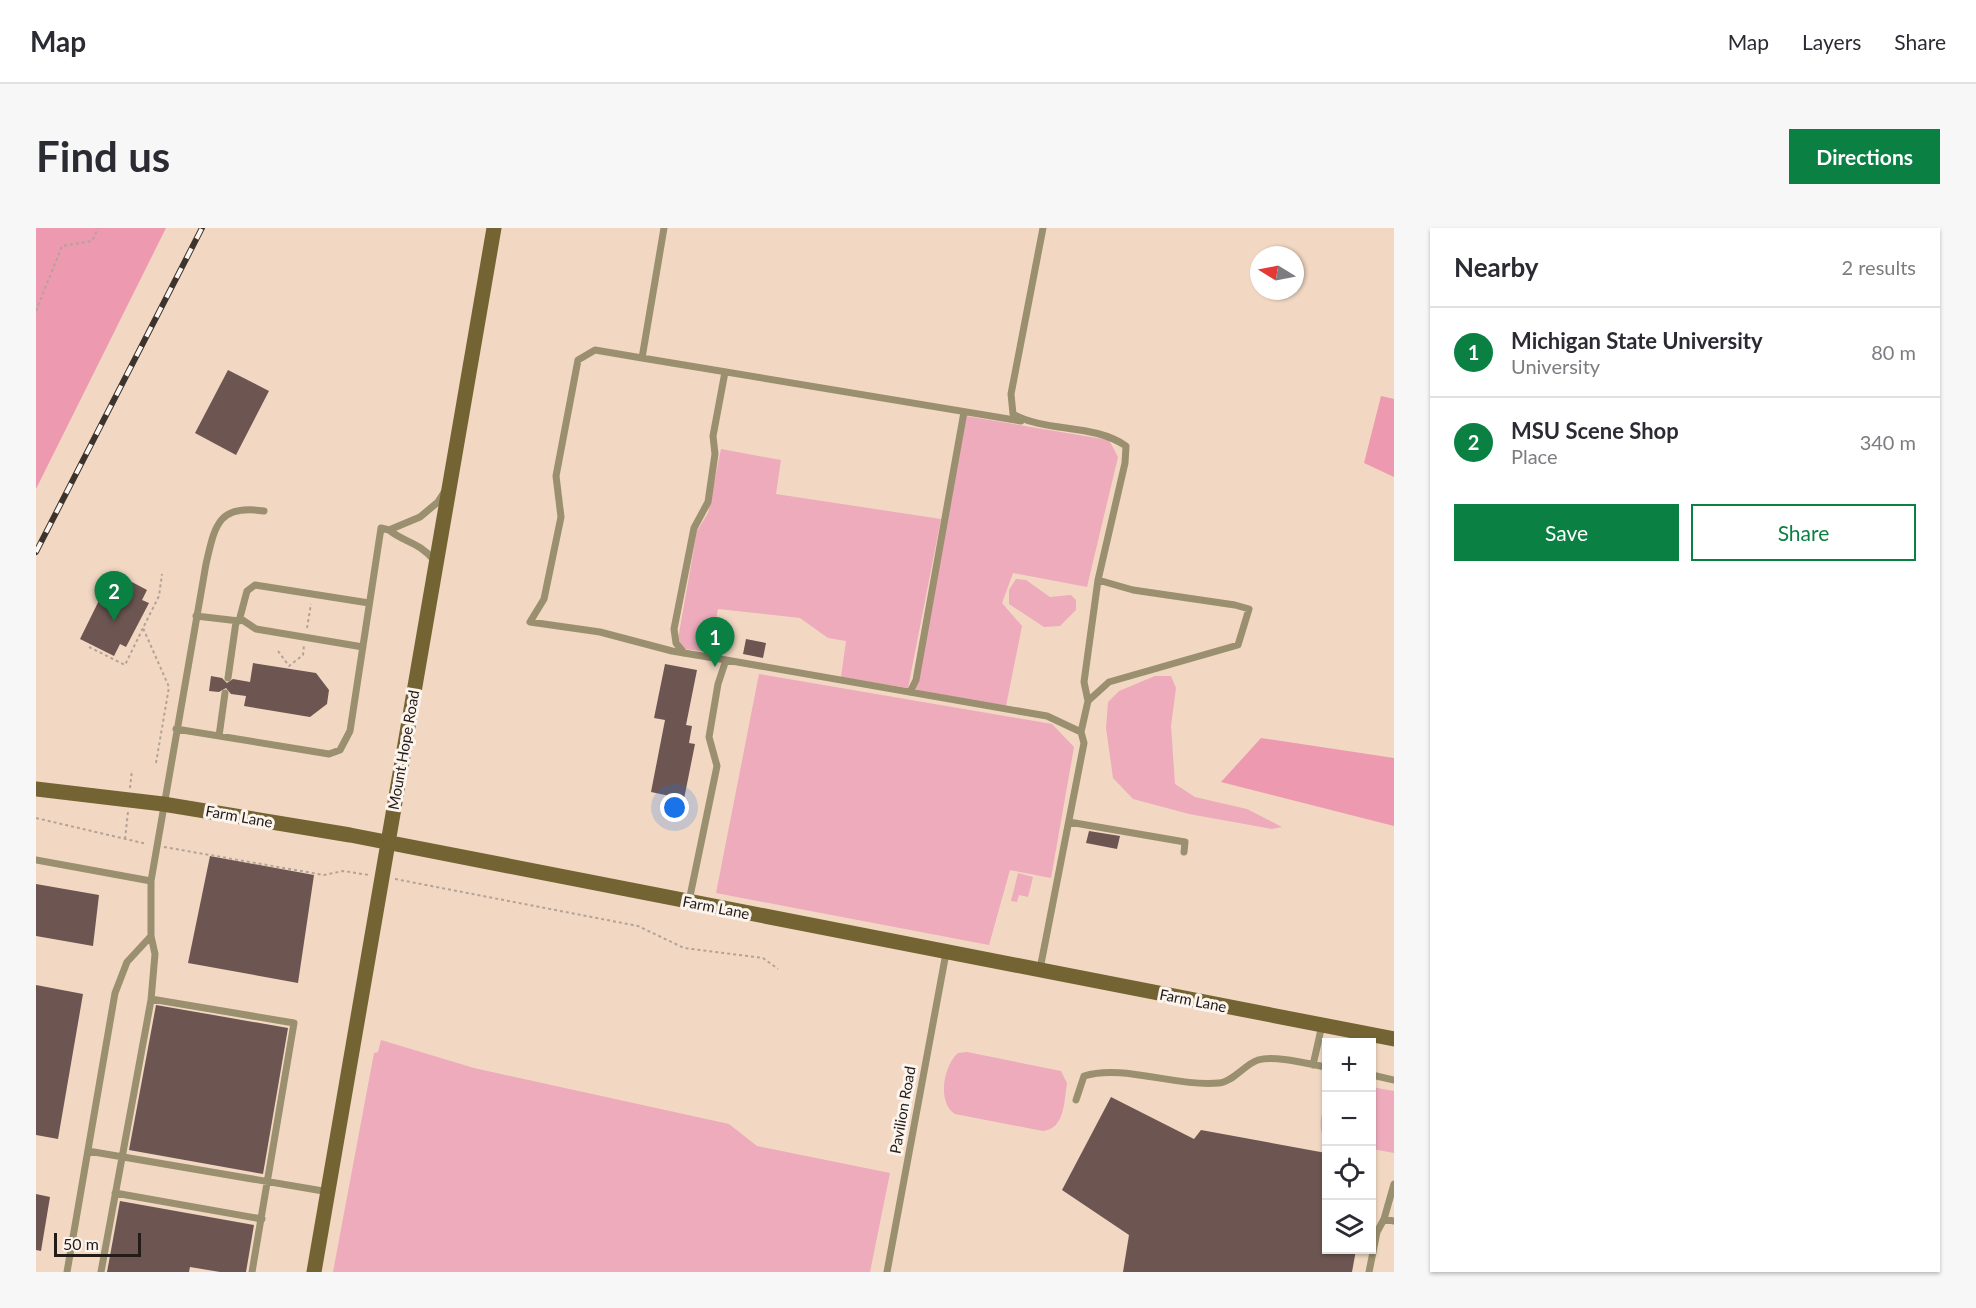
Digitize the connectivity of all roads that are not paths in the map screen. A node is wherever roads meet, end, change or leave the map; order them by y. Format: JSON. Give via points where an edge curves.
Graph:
{"nodes":[{"id":1,"x":494,"y":228,"type":"edge"},
{"id":2,"x":664,"y":228,"type":"edge"},
{"id":3,"x":1042,"y":228,"type":"edge"},
{"id":4,"x":642,"y":358,"type":"junction"},
{"id":5,"x":725,"y":372,"type":"junction"},
{"id":6,"x":964,"y":412,"type":"junction"},
{"id":7,"x":1027,"y":422,"type":"junction"},
{"id":8,"x":450,"y":484,"type":"junction"},
{"id":9,"x":264,"y":511,"type":"dead end"},
{"id":10,"x":389,"y":530,"type":"junction"},
{"id":11,"x":436,"y":563,"type":"junction"},
{"id":12,"x":1098,"y":580,"type":"junction"},
{"id":13,"x":369,"y":603,"type":"junction"},
{"id":14,"x":196,"y":616,"type":"junction"},
{"id":15,"x":238,"y":620,"type":"junction"},
{"id":16,"x":363,"y":647,"type":"junction"},
{"id":17,"x":684,"y":653,"type":"junction"},
{"id":18,"x":726,"y":660,"type":"junction"},
{"id":19,"x":228,"y":678,"type":"dead end"},
{"id":20,"x":910,"y":692,"type":"junction"},
{"id":21,"x":225,"y":693,"type":"dead end"},
{"id":22,"x":1089,"y":701,"type":"junction"},
{"id":23,"x":176,"y":729,"type":"junction"},
{"id":24,"x":1081,"y":732,"type":"junction"},
{"id":25,"x":219,"y":736,"type":"junction"},
{"id":26,"x":36,"y":789,"type":"edge"},
{"id":27,"x":163,"y":804,"type":"junction"},
{"id":28,"x":1069,"y":822,"type":"junction"},
{"id":29,"x":388,"y":843,"type":"junction"},
{"id":30,"x":1184,"y":852,"type":"dead end"},
{"id":31,"x":36,"y":860,"type":"edge"},
{"id":32,"x":151,"y":881,"type":"junction"},
{"id":33,"x":689,"y":902,"type":"junction"},
{"id":34,"x":151,"y":936,"type":"junction"},
{"id":35,"x":945,"y":953,"type":"junction"},
{"id":36,"x":1040,"y":971,"type":"junction"},
{"id":37,"x":151,"y":999,"type":"junction"},
{"id":38,"x":1322,"y":1025,"type":"junction"},
{"id":39,"x":1394,"y":1039,"type":"edge"},
{"id":40,"x":1313,"y":1065,"type":"junction"},
{"id":41,"x":1322,"y":1066,"type":"edge"},
{"id":42,"x":1376,"y":1076,"type":"edge"},
{"id":43,"x":1394,"y":1080,"type":"edge"},
{"id":44,"x":1076,"y":1100,"type":"dead end"},
{"id":45,"x":88,"y":1151,"type":"junction"},
{"id":46,"x":122,"y":1157,"type":"junction"},
{"id":47,"x":266,"y":1182,"type":"junction"},
{"id":48,"x":1394,"y":1184,"type":"edge"},
{"id":49,"x":329,"y":1192,"type":"junction"},
{"id":50,"x":115,"y":1193,"type":"junction"},
{"id":51,"x":262,"y":1219,"type":"junction"},
{"id":52,"x":1384,"y":1219,"type":"junction"},
{"id":53,"x":1394,"y":1221,"type":"edge"},
{"id":54,"x":67,"y":1272,"type":"edge"},
{"id":55,"x":101,"y":1272,"type":"edge"},
{"id":56,"x":252,"y":1272,"type":"edge"},
{"id":57,"x":314,"y":1272,"type":"edge"},
{"id":58,"x":887,"y":1272,"type":"edge"},
{"id":59,"x":1369,"y":1272,"type":"edge"}],
"edges":[{"from":1,"to":8,"type":"street","name":"Mount Hope Road"},
{"from":2,"to":4,"type":"lane"},
{"from":3,"to":7,"type":"lane","via":[[1011,394],[1012,414]]},
{"from":4,"to":5,"type":"lane"},
{"from":4,"to":17,"type":"lane","via":[[595,351],[578,360],[556,476],[561,517],[544,599],[530,622],[600,632]]},
{"from":5,"to":6,"type":"lane"},
{"from":5,"to":17,"type":"lane","via":[[713,436],[715,454],[708,502],[694,528],[674,629],[676,643]]},
{"from":6,"to":7,"type":"lane"},
{"from":6,"to":20,"type":"lane","via":[[916,680]]},
{"from":7,"to":12,"type":"lane","via":[[1112,436],[1126,446]]},
{"from":8,"to":10,"type":"lane","via":[[438,502],[420,517]]},
{"from":8,"to":11,"type":"street","name":"Mount Hope Road"},
{"from":9,"to":14,"type":"lane","via":[[231,512],[215,528]]},
{"from":10,"to":11,"type":"lane","via":[[416,543]]},
{"from":10,"to":13,"type":"lane","via":[[381,528]]},
{"from":11,"to":29,"type":"street","name":"Mount Hope Road"},
{"from":12,"to":22,"type":"lane","via":[[1084,682]]},
{"from":12,"to":22,"type":"lane","via":[[1133,590],[1249,609],[1238,645],[1109,682]]},
{"from":13,"to":15,"type":"lane","via":[[255,585],[247,591]]},
{"from":13,"to":16,"type":"lane"},
{"from":14,"to":15,"type":"lane"},
{"from":14,"to":23,"type":"lane"},
{"from":15,"to":16,"type":"lane","via":[[256,629]]},
{"from":15,"to":19,"type":"lane"},
{"from":16,"to":25,"type":"lane","via":[[350,731],[340,750],[329,754]]},
{"from":17,"to":18,"type":"lane"},
{"from":18,"to":20,"type":"lane"},
{"from":18,"to":33,"type":"lane","via":[[709,737],[717,766]]},
{"from":20,"to":24,"type":"lane","via":[[1047,716]]},
{"from":21,"to":25,"type":"lane"},
{"from":22,"to":24,"type":"lane"},
{"from":23,"to":25,"type":"lane"},
{"from":23,"to":27,"type":"lane"},
{"from":24,"to":28,"type":"lane","via":[[1084,743]]},
{"from":26,"to":27,"type":"street","name":"Farm Lane"},
{"from":27,"to":29,"type":"street","name":"Farm Lane"},
{"from":27,"to":32,"type":"lane"},
{"from":28,"to":30,"type":"lane","via":[[1185,842]]},
{"from":28,"to":36,"type":"lane"},
{"from":29,"to":33,"type":"street","name":"Farm Lane"},
{"from":29,"to":49,"type":"street","name":"Mount Hope Road"},
{"from":31,"to":32,"type":"lane"},
{"from":32,"to":34,"type":"lane"},
{"from":33,"to":35,"type":"street","name":"Farm Lane"},
{"from":34,"to":37,"type":"lane","via":[[155,954]]},
{"from":34,"to":45,"type":"lane","via":[[127,962],[115,993]]},
{"from":35,"to":36,"type":"street","name":"Farm Lane"},
{"from":35,"to":58,"type":"lane","name":"Pavilion Road"},
{"from":36,"to":38,"type":"street","name":"Farm Lane"},
{"from":37,"to":46,"type":"lane"},
{"from":37,"to":47,"type":"lane","via":[[294,1023]]},
{"from":38,"to":39,"type":"street","name":"Farm Lane"},
{"from":38,"to":40,"type":"lane"},
{"from":40,"to":41,"type":"lane"},
{"from":40,"to":44,"type":"lane","via":[[1272,1058],[1258,1060],[1222,1083],[1168,1081],[1099,1071],[1084,1076]]},
{"from":42,"to":43,"type":"lane"},
{"from":45,"to":46,"type":"lane"},
{"from":45,"to":54,"type":"lane"},
{"from":46,"to":47,"type":"lane"},
{"from":46,"to":50,"type":"lane"},
{"from":47,"to":49,"type":"lane"},
{"from":47,"to":51,"type":"lane"},
{"from":48,"to":52,"type":"lane"},
{"from":49,"to":57,"type":"street","name":"Mount Hope Road"},
{"from":50,"to":51,"type":"lane"},
{"from":50,"to":55,"type":"lane"},
{"from":51,"to":56,"type":"lane"},
{"from":52,"to":53,"type":"lane"},
{"from":52,"to":59,"type":"lane","via":[[1377,1232]]}]}
